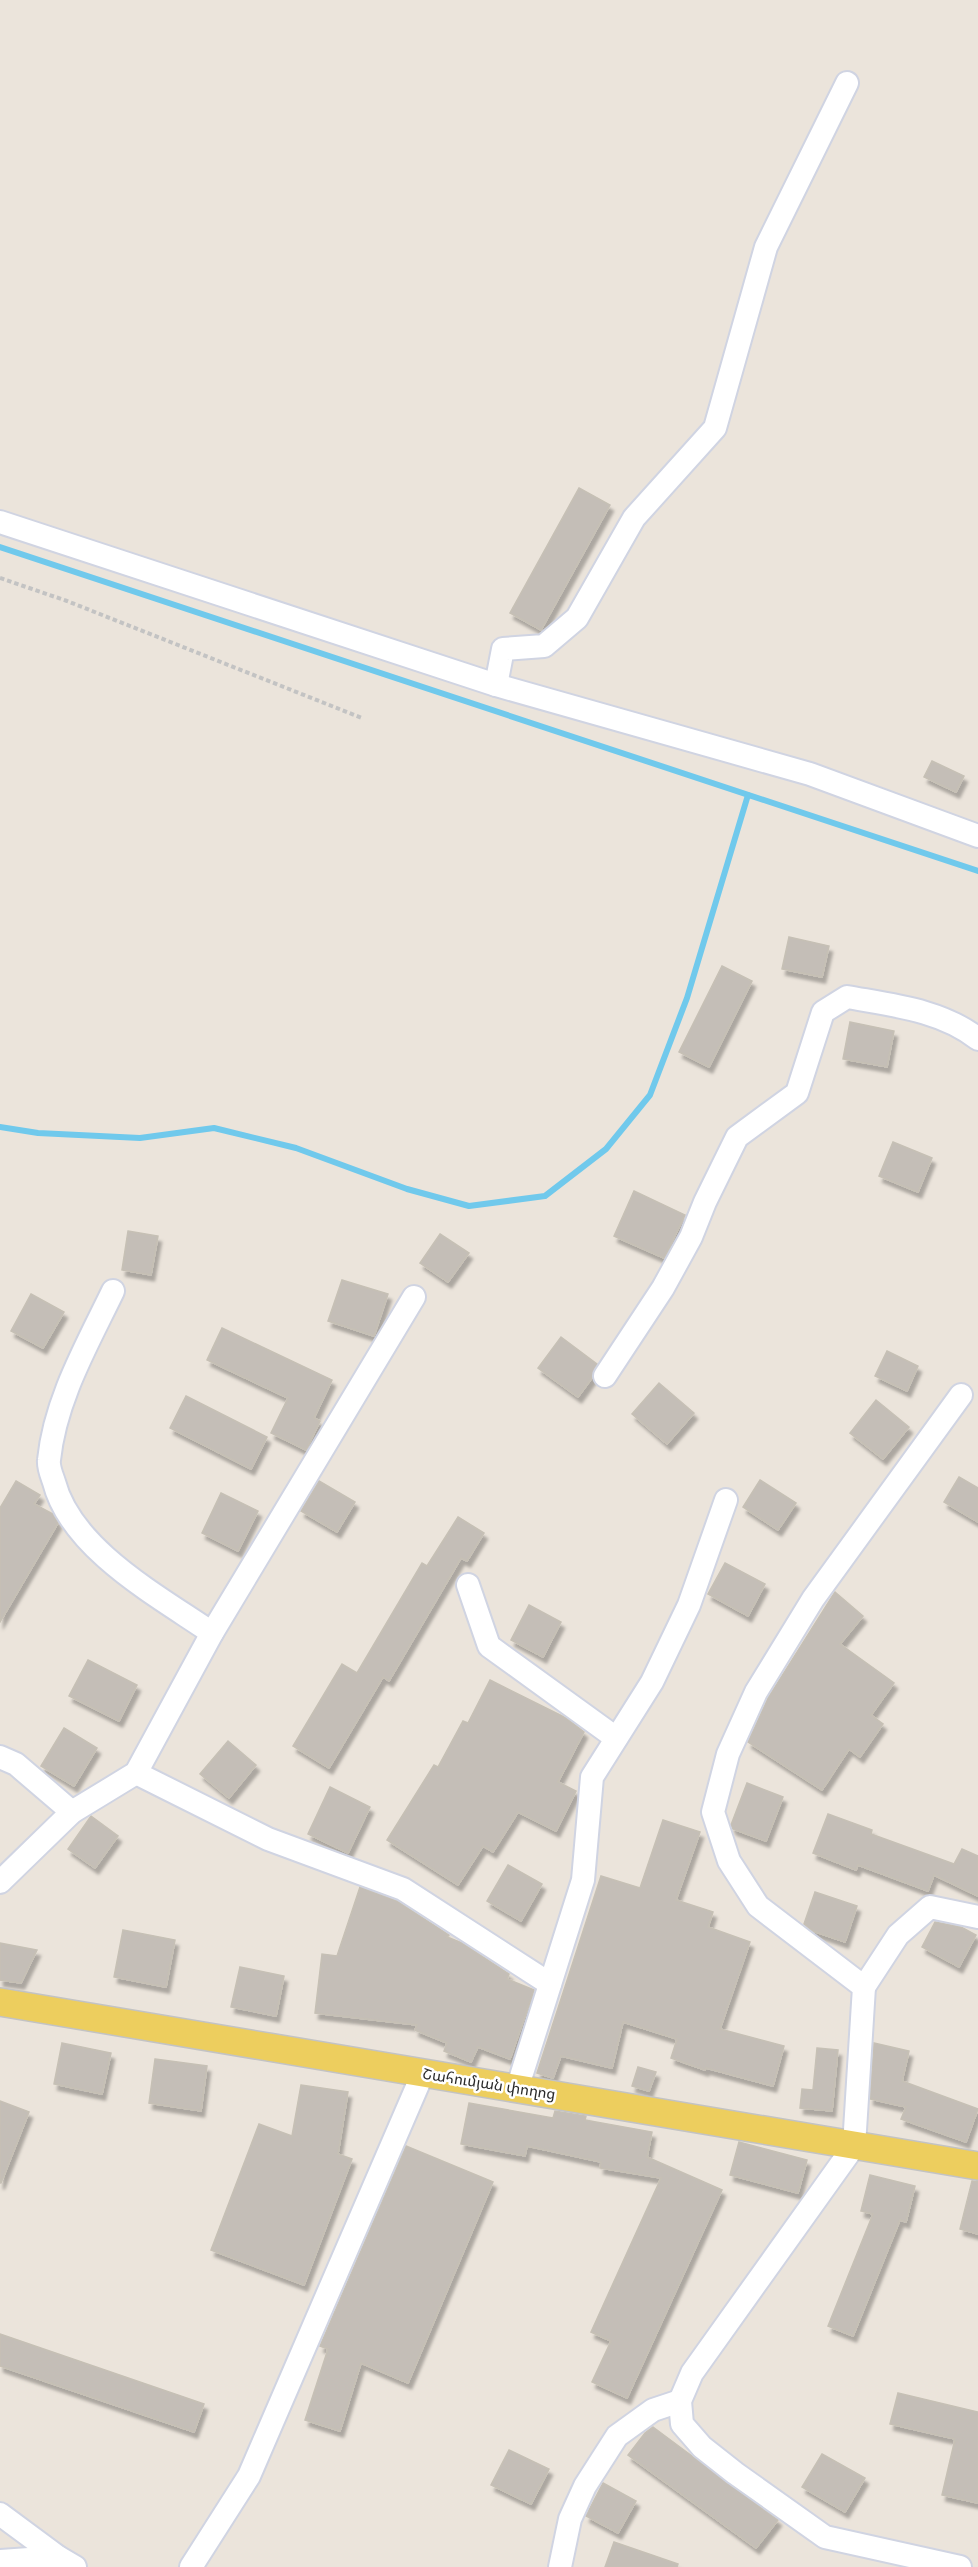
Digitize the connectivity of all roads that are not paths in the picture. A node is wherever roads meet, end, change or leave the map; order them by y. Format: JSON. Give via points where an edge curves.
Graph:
{"nodes":[{"id":1,"x":847,"y":83,"type":"dead end"},
{"id":2,"x":0,"y":522,"type":"edge"},
{"id":3,"x":496,"y":685,"type":"junction"},
{"id":4,"x":978,"y":836,"type":"edge"},
{"id":5,"x":978,"y":1039,"type":"edge"},
{"id":6,"x":112,"y":1291,"type":"dead end"},
{"id":7,"x":414,"y":1297,"type":"dead end"},
{"id":8,"x":605,"y":1376,"type":"dead end"},
{"id":9,"x":961,"y":1395,"type":"dead end"},
{"id":10,"x":726,"y":1500,"type":"dead end"},
{"id":11,"x":468,"y":1585,"type":"dead end"},
{"id":12,"x":212,"y":1633,"type":"junction"},
{"id":13,"x":616,"y":1738,"type":"junction"},
{"id":14,"x":0,"y":1757,"type":"edge"},
{"id":15,"x":136,"y":1773,"type":"junction"},
{"id":16,"x":72,"y":1812,"type":"junction"},
{"id":17,"x":0,"y":1882,"type":"edge"},
{"id":18,"x":978,"y":1917,"type":"edge"},
{"id":19,"x":550,"y":1984,"type":"junction"},
{"id":20,"x":864,"y":1987,"type":"junction"},
{"id":21,"x":0,"y":2002,"type":"edge"},
{"id":22,"x":423,"y":2073,"type":"junction"},
{"id":23,"x":517,"y":2089,"type":"junction"},
{"id":24,"x":854,"y":2146,"type":"junction"},
{"id":25,"x":978,"y":2166,"type":"edge"},
{"id":26,"x":680,"y":2401,"type":"junction"},
{"id":27,"x":0,"y":2514,"type":"edge"},
{"id":28,"x":0,"y":2561,"type":"edge"},
{"id":29,"x":67,"y":2562,"type":"edge"},
{"id":30,"x":191,"y":2567,"type":"edge"},
{"id":31,"x":560,"y":2567,"type":"edge"},
{"id":32,"x":960,"y":2567,"type":"edge"}],
"edges":[{"from":1,"to":3,"type":"street","via":[[766,248],[715,428],[634,518],[577,618],[544,646],[503,649]]},
{"from":2,"to":3,"type":"street"},
{"from":3,"to":4,"type":"street","via":[[810,774]]},
{"from":5,"to":8,"type":"street","via":[[966,1029],[909,1008],[847,997],[824,1012],[797,1093],[737,1137],[663,1288]]},
{"from":6,"to":12,"type":"street","via":[[65,1392],[48,1462],[59,1502],[88,1542]]},
{"from":7,"to":12,"type":"street"},
{"from":9,"to":20,"type":"street","via":[[813,1599],[756,1692],[728,1754],[713,1812],[729,1861],[758,1906]]},
{"from":10,"to":13,"type":"street","via":[[688,1605],[652,1682]]},
{"from":11,"to":13,"type":"street","via":[[489,1646]]},
{"from":12,"to":15,"type":"street"},
{"from":13,"to":19,"type":"street","via":[[592,1777],[583,1880]]},
{"from":14,"to":16,"type":"street","via":[[16,1764]]},
{"from":15,"to":16,"type":"street"},
{"from":15,"to":19,"type":"street","via":[[268,1839],[403,1888]]},
{"from":16,"to":17,"type":"street"},
{"from":18,"to":20,"type":"street","via":[[930,1907],[898,1935]]},
{"from":19,"to":23,"type":"street"},
{"from":20,"to":24,"type":"street"},
{"from":21,"to":22,"type":"main road","name":"Շահումյան փողոց"},
{"from":22,"to":23,"type":"main road","name":"Շահումյան փողոց"},
{"from":22,"to":30,"type":"street","via":[[249,2476]]},
{"from":23,"to":24,"type":"main road","name":"Շահումյան փողոց"},
{"from":24,"to":25,"type":"main road","name":"Շահումյան փողոց"},
{"from":24,"to":26,"type":"street","via":[[692,2373]]},
{"from":26,"to":31,"type":"street","via":[[653,2410],[617,2436],[585,2486],[570,2519]]},
{"from":26,"to":32,"type":"street","via":[[682,2424],[702,2447],[825,2536]]},
{"from":27,"to":29,"type":"street"},
{"from":28,"to":29,"type":"street"}]}
